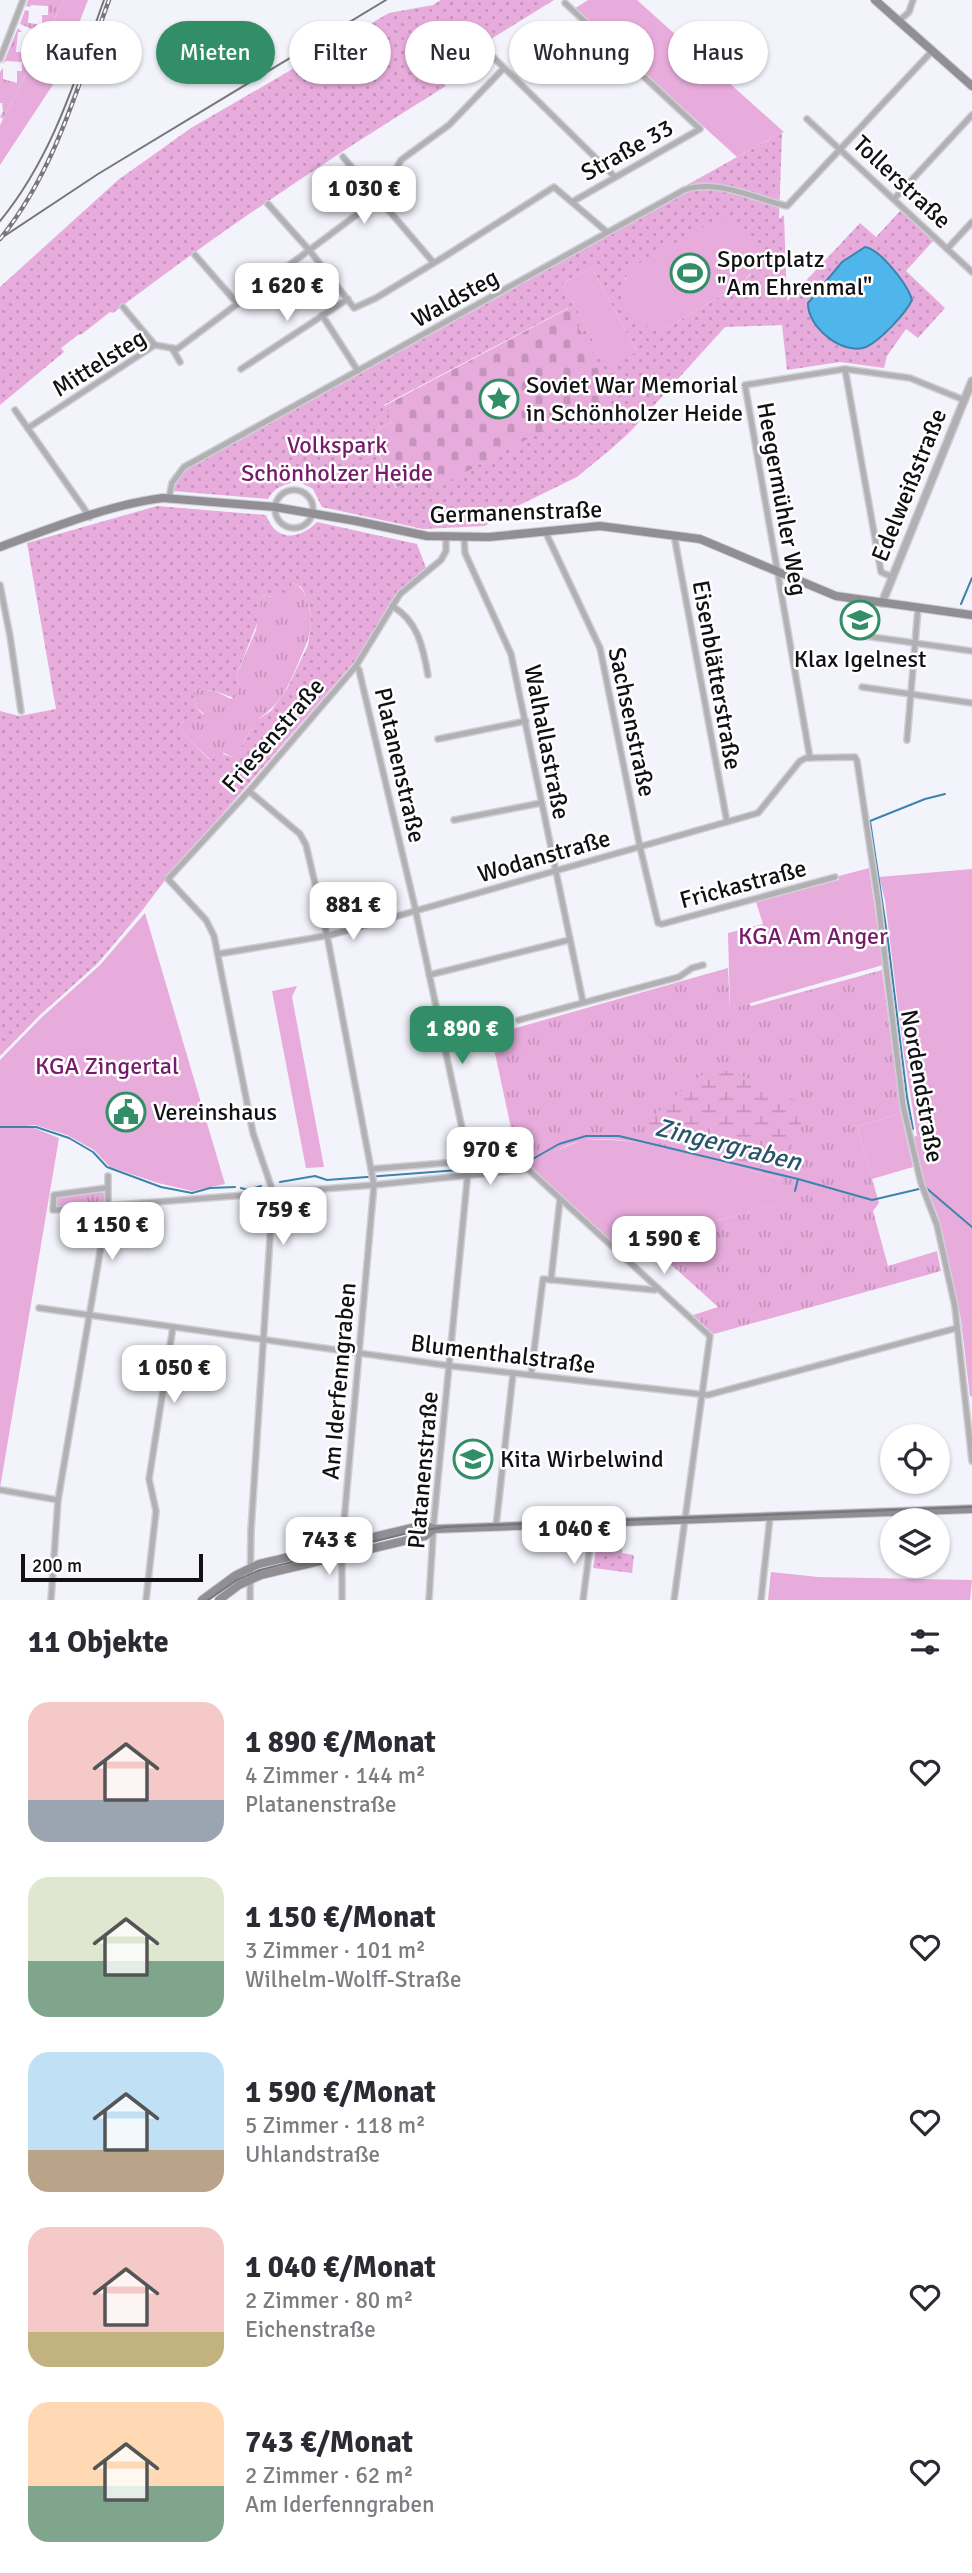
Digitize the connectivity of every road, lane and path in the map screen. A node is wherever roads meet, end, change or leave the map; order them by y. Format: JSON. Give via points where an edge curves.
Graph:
{"nodes":[{"id":1,"x":23,"y":0,"type":"edge"},
{"id":2,"x":875,"y":0,"type":"edge"},
{"id":3,"x":913,"y":0,"type":"edge"},
{"id":4,"x":565,"y":3,"type":"dead end"},
{"id":5,"x":900,"y":20,"type":"junction"},
{"id":6,"x":933,"y":50,"type":"junction"},
{"id":7,"x":0,"y":59,"type":"edge"},
{"id":8,"x":495,"y":59,"type":"edge"},
{"id":9,"x":504,"y":68,"type":"junction"},
{"id":10,"x":972,"y":86,"type":"edge"},
{"id":11,"x":972,"y":115,"type":"edge"},
{"id":12,"x":807,"y":119,"type":"dead end"},
{"id":13,"x":841,"y":149,"type":"junction"},
{"id":14,"x":343,"y":157,"type":"dead end"},
{"id":15,"x":614,"y":176,"type":"junction"},
{"id":16,"x":379,"y":198,"type":"junction"},
{"id":17,"x":894,"y":199,"type":"junction"},
{"id":18,"x":572,"y":202,"type":"junction"},
{"id":19,"x":268,"y":204,"type":"dead end"},
{"id":20,"x":972,"y":222,"type":"edge"},
{"id":21,"x":607,"y":232,"type":"junction"},
{"id":22,"x":947,"y":249,"type":"junction"},
{"id":23,"x":310,"y":251,"type":"junction"},
{"id":24,"x":195,"y":255,"type":"dead end"},
{"id":25,"x":433,"y":262,"type":"junction"},
{"id":26,"x":972,"y":272,"type":"edge"},
{"id":27,"x":348,"y":299,"type":"junction"},
{"id":28,"x":237,"y":303,"type":"junction"},
{"id":29,"x":123,"y":307,"type":"dead end"},
{"id":30,"x":322,"y":315,"type":"junction"},
{"id":31,"x":155,"y":345,"type":"junction"},
{"id":32,"x":172,"y":348,"type":"junction"},
{"id":33,"x":180,"y":362,"type":"dead end"},
{"id":34,"x":241,"y":369,"type":"dead end"},
{"id":35,"x":845,"y":369,"type":"junction"},
{"id":36,"x":358,"y":371,"type":"junction"},
{"id":37,"x":972,"y":381,"type":"edge"},
{"id":38,"x":964,"y":400,"type":"junction"},
{"id":39,"x":15,"y":410,"type":"dead end"},
{"id":40,"x":28,"y":428,"type":"junction"},
{"id":41,"x":169,"y":498,"type":"junction"},
{"id":42,"x":275,"y":507,"type":"junction"},
{"id":43,"x":313,"y":513,"type":"junction"},
{"id":44,"x":90,"y":517,"type":"junction"},
{"id":45,"x":545,"y":531,"type":"junction"},
{"id":46,"x":674,"y":535,"type":"junction"},
{"id":47,"x":446,"y":537,"type":"junction"},
{"id":48,"x":464,"y":537,"type":"junction"},
{"id":49,"x":0,"y":547,"type":"edge"},
{"id":50,"x":777,"y":571,"type":"junction"},
{"id":51,"x":892,"y":577,"type":"junction"},
{"id":52,"x":0,"y":585,"type":"edge"},
{"id":53,"x":881,"y":603,"type":"junction"},
{"id":54,"x":392,"y":606,"type":"junction"},
{"id":55,"x":918,"y":608,"type":"junction"},
{"id":56,"x":972,"y":615,"type":"edge"},
{"id":57,"x":851,"y":634,"type":"dead end"},
{"id":58,"x":915,"y":643,"type":"junction"},
{"id":59,"x":972,"y":651,"type":"edge"},
{"id":60,"x":356,"y":666,"type":"junction"},
{"id":61,"x":428,"y":675,"type":"dead end"},
{"id":62,"x":862,"y":687,"type":"dead end"},
{"id":63,"x":911,"y":694,"type":"junction"},
{"id":64,"x":972,"y":703,"type":"edge"},
{"id":65,"x":21,"y":711,"type":"dead end"},
{"id":66,"x":526,"y":721,"type":"junction"},
{"id":67,"x":438,"y":738,"type":"dead end"},
{"id":68,"x":907,"y":740,"type":"dead end"},
{"id":69,"x":810,"y":758,"type":"junction"},
{"id":70,"x":249,"y":791,"type":"junction"},
{"id":71,"x":541,"y":803,"type":"junction"},
{"id":72,"x":454,"y":820,"type":"dead end"},
{"id":73,"x":727,"y":822,"type":"junction"},
{"id":74,"x":640,"y":847,"type":"junction"},
{"id":75,"x":554,"y":870,"type":"junction"},
{"id":76,"x":835,"y":877,"type":"dead end"},
{"id":77,"x":415,"y":910,"type":"junction"},
{"id":78,"x":660,"y":924,"type":"joint"},
{"id":79,"x":327,"y":935,"type":"junction"},
{"id":80,"x":569,"y":940,"type":"junction"},
{"id":81,"x":218,"y":954,"type":"junction"},
{"id":82,"x":703,"y":965,"type":"dead end"},
{"id":83,"x":429,"y":975,"type":"junction"},
{"id":84,"x":583,"y":1002,"type":"junction"},
{"id":85,"x":519,"y":1020,"type":"dead end"},
{"id":86,"x":470,"y":1161,"type":"junction"},
{"id":87,"x":527,"y":1168,"type":"junction"},
{"id":88,"x":108,"y":1177,"type":"dead end"},
{"id":89,"x":372,"y":1177,"type":"junction"},
{"id":90,"x":469,"y":1177,"type":"junction"},
{"id":91,"x":106,"y":1188,"type":"junction"},
{"id":92,"x":273,"y":1192,"type":"junction"},
{"id":93,"x":560,"y":1199,"type":"junction"},
{"id":94,"x":108,"y":1205,"type":"junction"},
{"id":95,"x":551,"y":1280,"type":"junction"},
{"id":96,"x":657,"y":1287,"type":"junction"},
{"id":97,"x":39,"y":1308,"type":"dead end"},
{"id":98,"x":90,"y":1315,"type":"junction"},
{"id":99,"x":173,"y":1327,"type":"junction"},
{"id":100,"x":957,"y":1328,"type":"junction"},
{"id":101,"x":263,"y":1340,"type":"junction"},
{"id":102,"x":358,"y":1354,"type":"junction"},
{"id":103,"x":451,"y":1366,"type":"junction"},
{"id":104,"x":513,"y":1374,"type":"junction"},
{"id":105,"x":531,"y":1375,"type":"junction"},
{"id":106,"x":702,"y":1395,"type":"junction"},
{"id":107,"x":972,"y":1461,"type":"edge"},
{"id":108,"x":1,"y":1490,"type":"edge"},
{"id":109,"x":58,"y":1500,"type":"junction"},
{"id":110,"x":972,"y":1509,"type":"edge"},
{"id":111,"x":770,"y":1517,"type":"junction"},
{"id":112,"x":685,"y":1520,"type":"junction"},
{"id":113,"x":593,"y":1523,"type":"junction"},
{"id":114,"x":496,"y":1526,"type":"junction"},
{"id":115,"x":434,"y":1529,"type":"junction"},
{"id":116,"x":342,"y":1544,"type":"junction"},
{"id":117,"x":342,"y":1555,"type":"junction"},
{"id":118,"x":249,"y":1568,"type":"junction"},
{"id":119,"x":249,"y":1580,"type":"junction"},
{"id":120,"x":51,"y":1600,"type":"edge"},
{"id":121,"x":146,"y":1600,"type":"edge"},
{"id":122,"x":202,"y":1600,"type":"edge"},
{"id":123,"x":219,"y":1600,"type":"edge"},
{"id":124,"x":250,"y":1600,"type":"edge"},
{"id":125,"x":342,"y":1600,"type":"edge"},
{"id":126,"x":429,"y":1600,"type":"edge"},
{"id":127,"x":583,"y":1600,"type":"edge"},
{"id":128,"x":674,"y":1600,"type":"edge"},
{"id":129,"x":761,"y":1600,"type":"edge"}],
"edges":[{"from":1,"to":7,"type":"street"},
{"from":2,"to":5,"type":"main road"},
{"from":3,"to":5,"type":"street"},
{"from":4,"to":15,"type":"street","name":"Straße 33","via":[[700,129]]},
{"from":5,"to":6,"type":"main road"},
{"from":6,"to":10,"type":"main road"},
{"from":6,"to":13,"type":"street"},
{"from":8,"to":9,"type":"street"},
{"from":9,"to":15,"type":"street"},
{"from":9,"to":16,"type":"street","name":"Mittelsteg","via":[[449,125],[401,160]]},
{"from":11,"to":17,"type":"street"},
{"from":12,"to":13,"type":"street","name":"Tollerstraße"},
{"from":13,"to":17,"type":"street","name":"Tollerstraße"},
{"from":13,"to":21,"type":"street","name":"Waldsteg","via":[[787,206],[723,189],[692,187]]},
{"from":14,"to":16,"type":"street"},
{"from":15,"to":18,"type":"street","name":"Straße 33"},
{"from":16,"to":23,"type":"street","name":"Mittelsteg"},
{"from":16,"to":25,"type":"street"},
{"from":17,"to":22,"type":"street","name":"Tollerstraße"},
{"from":18,"to":21,"type":"street"},
{"from":18,"to":25,"type":"street","via":[[555,187]]},
{"from":19,"to":23,"type":"street"},
{"from":20,"to":22,"type":"street"},
{"from":21,"to":36,"type":"street","name":"Waldsteg"},
{"from":22,"to":26,"type":"street","name":"Tollerstraße"},
{"from":23,"to":27,"type":"street"},
{"from":23,"to":28,"type":"street","name":"Mittelsteg"},
{"from":24,"to":28,"type":"street"},
{"from":25,"to":27,"type":"street","via":[[364,304],[354,308]]},
{"from":27,"to":30,"type":"street"},
{"from":28,"to":32,"type":"street","name":"Mittelsteg","via":[[177,349]]},
{"from":29,"to":31,"type":"street"},
{"from":30,"to":34,"type":"street"},
{"from":30,"to":36,"type":"street"},
{"from":31,"to":32,"type":"street","name":"Mittelsteg"},
{"from":31,"to":40,"type":"street","name":"Mittelsteg"},
{"from":32,"to":33,"type":"street"},
{"from":35,"to":38,"type":"street","name":"Heegermühler Weg","via":[[910,378]]},
{"from":35,"to":50,"type":"street","name":"Heegermühler Weg","via":[[745,385]]},
{"from":35,"to":51,"type":"street","via":[[881,572]]},
{"from":36,"to":41,"type":"street","name":"Waldsteg","via":[[184,467],[172,483]]},
{"from":37,"to":38,"type":"street","name":"Edelweißstraße"},
{"from":38,"to":51,"type":"street","name":"Edelweißstraße"},
{"from":39,"to":40,"type":"street"},
{"from":40,"to":44,"type":"street"},
{"from":41,"to":42,"type":"main road","name":"Germanenstraße"},
{"from":41,"to":44,"type":"main road","name":"Germanenstraße","via":[[145,500]]},
{"from":42,"to":43,"type":"main road","name":"Germanenstraße"},
{"from":42,"to":43,"type":"street","via":[[279,522],[289,528],[305,525]]},
{"from":42,"to":43,"type":"street","via":[[283,493],[294,490],[308,496]]},
{"from":43,"to":47,"type":"main road","name":"Germanenstraße"},
{"from":44,"to":49,"type":"main road","name":"Germanenstraße"},
{"from":45,"to":46,"type":"main road","name":"Germanenstraße","via":[[600,526]]},
{"from":45,"to":48,"type":"main road","name":"Germanenstraße"},
{"from":45,"to":74,"type":"street","name":"Sachsenstraße","via":[[600,648]]},
{"from":46,"to":50,"type":"main road","name":"Germanenstraße","via":[[700,538]]},
{"from":46,"to":73,"type":"street","name":"Eisenblätterstraße"},
{"from":47,"to":48,"type":"main road","name":"Germanenstraße"},
{"from":47,"to":54,"type":"street","name":"Friesenstraße","via":[[441,560]]},
{"from":48,"to":66,"type":"street","name":"Walhallastraße","via":[[465,553],[511,654]]},
{"from":50,"to":53,"type":"main road","name":"Germanenstraße","via":[[836,596]]},
{"from":50,"to":69,"type":"street","name":"Heegermühler Weg"},
{"from":51,"to":53,"type":"street","name":"Edelweißstraße"},
{"from":52,"to":65,"type":"street"},
{"from":53,"to":55,"type":"main road","name":"Germanenstraße"},
{"from":54,"to":60,"type":"street","name":"Friesenstraße"},
{"from":54,"to":61,"type":"street","via":[[414,625]]},
{"from":55,"to":56,"type":"main road","name":"Germanenstraße"},
{"from":55,"to":58,"type":"street"},
{"from":57,"to":58,"type":"street"},
{"from":58,"to":59,"type":"street"},
{"from":58,"to":63,"type":"street"},
{"from":60,"to":70,"type":"street","name":"Friesenstraße"},
{"from":60,"to":77,"type":"street","name":"Platanenstraße"},
{"from":62,"to":63,"type":"street"},
{"from":63,"to":64,"type":"street"},
{"from":63,"to":68,"type":"street"},
{"from":66,"to":67,"type":"street"},
{"from":66,"to":71,"type":"street","name":"Walhallastraße"},
{"from":69,"to":73,"type":"street","name":"Wodanstraße","via":[[800,761],[758,813]]},
{"from":69,"to":100,"type":"street","name":"Nordendstraße","via":[[855,757],[857,761],[902,1106],[937,1225]]},
{"from":70,"to":79,"type":"street","name":"Am Iderfenngraben","via":[[304,839]]},
{"from":70,"to":81,"type":"street","name":"Friesenstraße","via":[[168,879],[210,925]]},
{"from":71,"to":72,"type":"street"},
{"from":71,"to":75,"type":"street","name":"Walhallastraße"},
{"from":73,"to":74,"type":"street","name":"Wodanstraße"},
{"from":74,"to":75,"type":"street","name":"Wodanstraße"},
{"from":74,"to":78,"type":"street","name":"Sachsenstraße"},
{"from":75,"to":77,"type":"street","name":"Wodanstraße"},
{"from":75,"to":80,"type":"street","name":"Walhallastraße"},
{"from":76,"to":78,"type":"street","name":"Frickastraße"},
{"from":77,"to":79,"type":"street","name":"Wodanstraße"},
{"from":77,"to":83,"type":"street","name":"Platanenstraße"},
{"from":79,"to":81,"type":"street","name":"Wodanstraße"},
{"from":79,"to":89,"type":"street","name":"Am Iderfenngraben"},
{"from":80,"to":83,"type":"street"},
{"from":80,"to":84,"type":"street","name":"Walhallastraße"},
{"from":81,"to":92,"type":"street","via":[[253,1133]]},
{"from":82,"to":84,"type":"street","via":[[679,977]]},
{"from":83,"to":86,"type":"street","name":"Platanenstraße"},
{"from":84,"to":85,"type":"street"},
{"from":86,"to":87,"type":"street","via":[[520,1154]]},
{"from":86,"to":89,"type":"street"},
{"from":86,"to":90,"type":"street"},
{"from":87,"to":90,"type":"street"},
{"from":87,"to":93,"type":"street"},
{"from":88,"to":91,"type":"street"},
{"from":89,"to":90,"type":"street"},
{"from":89,"to":92,"type":"street"},
{"from":89,"to":102,"type":"street","name":"Am Iderfenngraben","via":[[366,1298]]},
{"from":90,"to":103,"type":"street","name":"Platanenstraße"},
{"from":91,"to":94,"type":"street"},
{"from":91,"to":94,"type":"street","via":[[54,1195],[53,1210]]},
{"from":92,"to":94,"type":"street"},
{"from":92,"to":101,"type":"street"},
{"from":93,"to":95,"type":"street"},
{"from":93,"to":96,"type":"street"},
{"from":94,"to":98,"type":"street"},
{"from":95,"to":96,"type":"street"},
{"from":95,"to":105,"type":"street","via":[[541,1281]]},
{"from":96,"to":106,"type":"street","via":[[710,1336]]},
{"from":97,"to":98,"type":"street","name":"Blumenthalstraße"},
{"from":98,"to":99,"type":"street","name":"Blumenthalstraße"},
{"from":98,"to":109,"type":"street"},
{"from":99,"to":101,"type":"street","name":"Blumenthalstraße"},
{"from":99,"to":121,"type":"street","via":[[149,1479],[156,1511]]},
{"from":100,"to":106,"type":"street","name":"Blumenthalstraße"},
{"from":100,"to":107,"type":"street","name":"Nordendstraße"},
{"from":101,"to":102,"type":"street","name":"Blumenthalstraße"},
{"from":101,"to":118,"type":"street"},
{"from":102,"to":103,"type":"street","name":"Blumenthalstraße"},
{"from":102,"to":116,"type":"street","name":"Am Iderfenngraben"},
{"from":103,"to":104,"type":"street","name":"Blumenthalstraße"},
{"from":103,"to":115,"type":"street","name":"Platanenstraße"},
{"from":104,"to":105,"type":"street","name":"Blumenthalstraße"},
{"from":104,"to":114,"type":"street"},
{"from":105,"to":106,"type":"street","name":"Blumenthalstraße"},
{"from":106,"to":112,"type":"street"},
{"from":108,"to":109,"type":"street"},
{"from":109,"to":120,"type":"street"},
{"from":110,"to":111,"type":"main road"},
{"from":111,"to":112,"type":"main road"},
{"from":111,"to":129,"type":"street"},
{"from":112,"to":113,"type":"main road"},
{"from":112,"to":128,"type":"street"},
{"from":113,"to":114,"type":"main road"},
{"from":113,"to":127,"type":"street"},
{"from":114,"to":115,"type":"main road"},
{"from":115,"to":116,"type":"main road","via":[[424,1525]]},
{"from":115,"to":117,"type":"main road","via":[[425,1536]]},
{"from":115,"to":126,"type":"street","name":"Platanenstraße"},
{"from":116,"to":118,"type":"main road"},
{"from":117,"to":119,"type":"main road"},
{"from":117,"to":125,"type":"street"},
{"from":118,"to":119,"type":"street"},
{"from":118,"to":122,"type":"main road"},
{"from":119,"to":123,"type":"main road"},
{"from":119,"to":124,"type":"street"}]}
